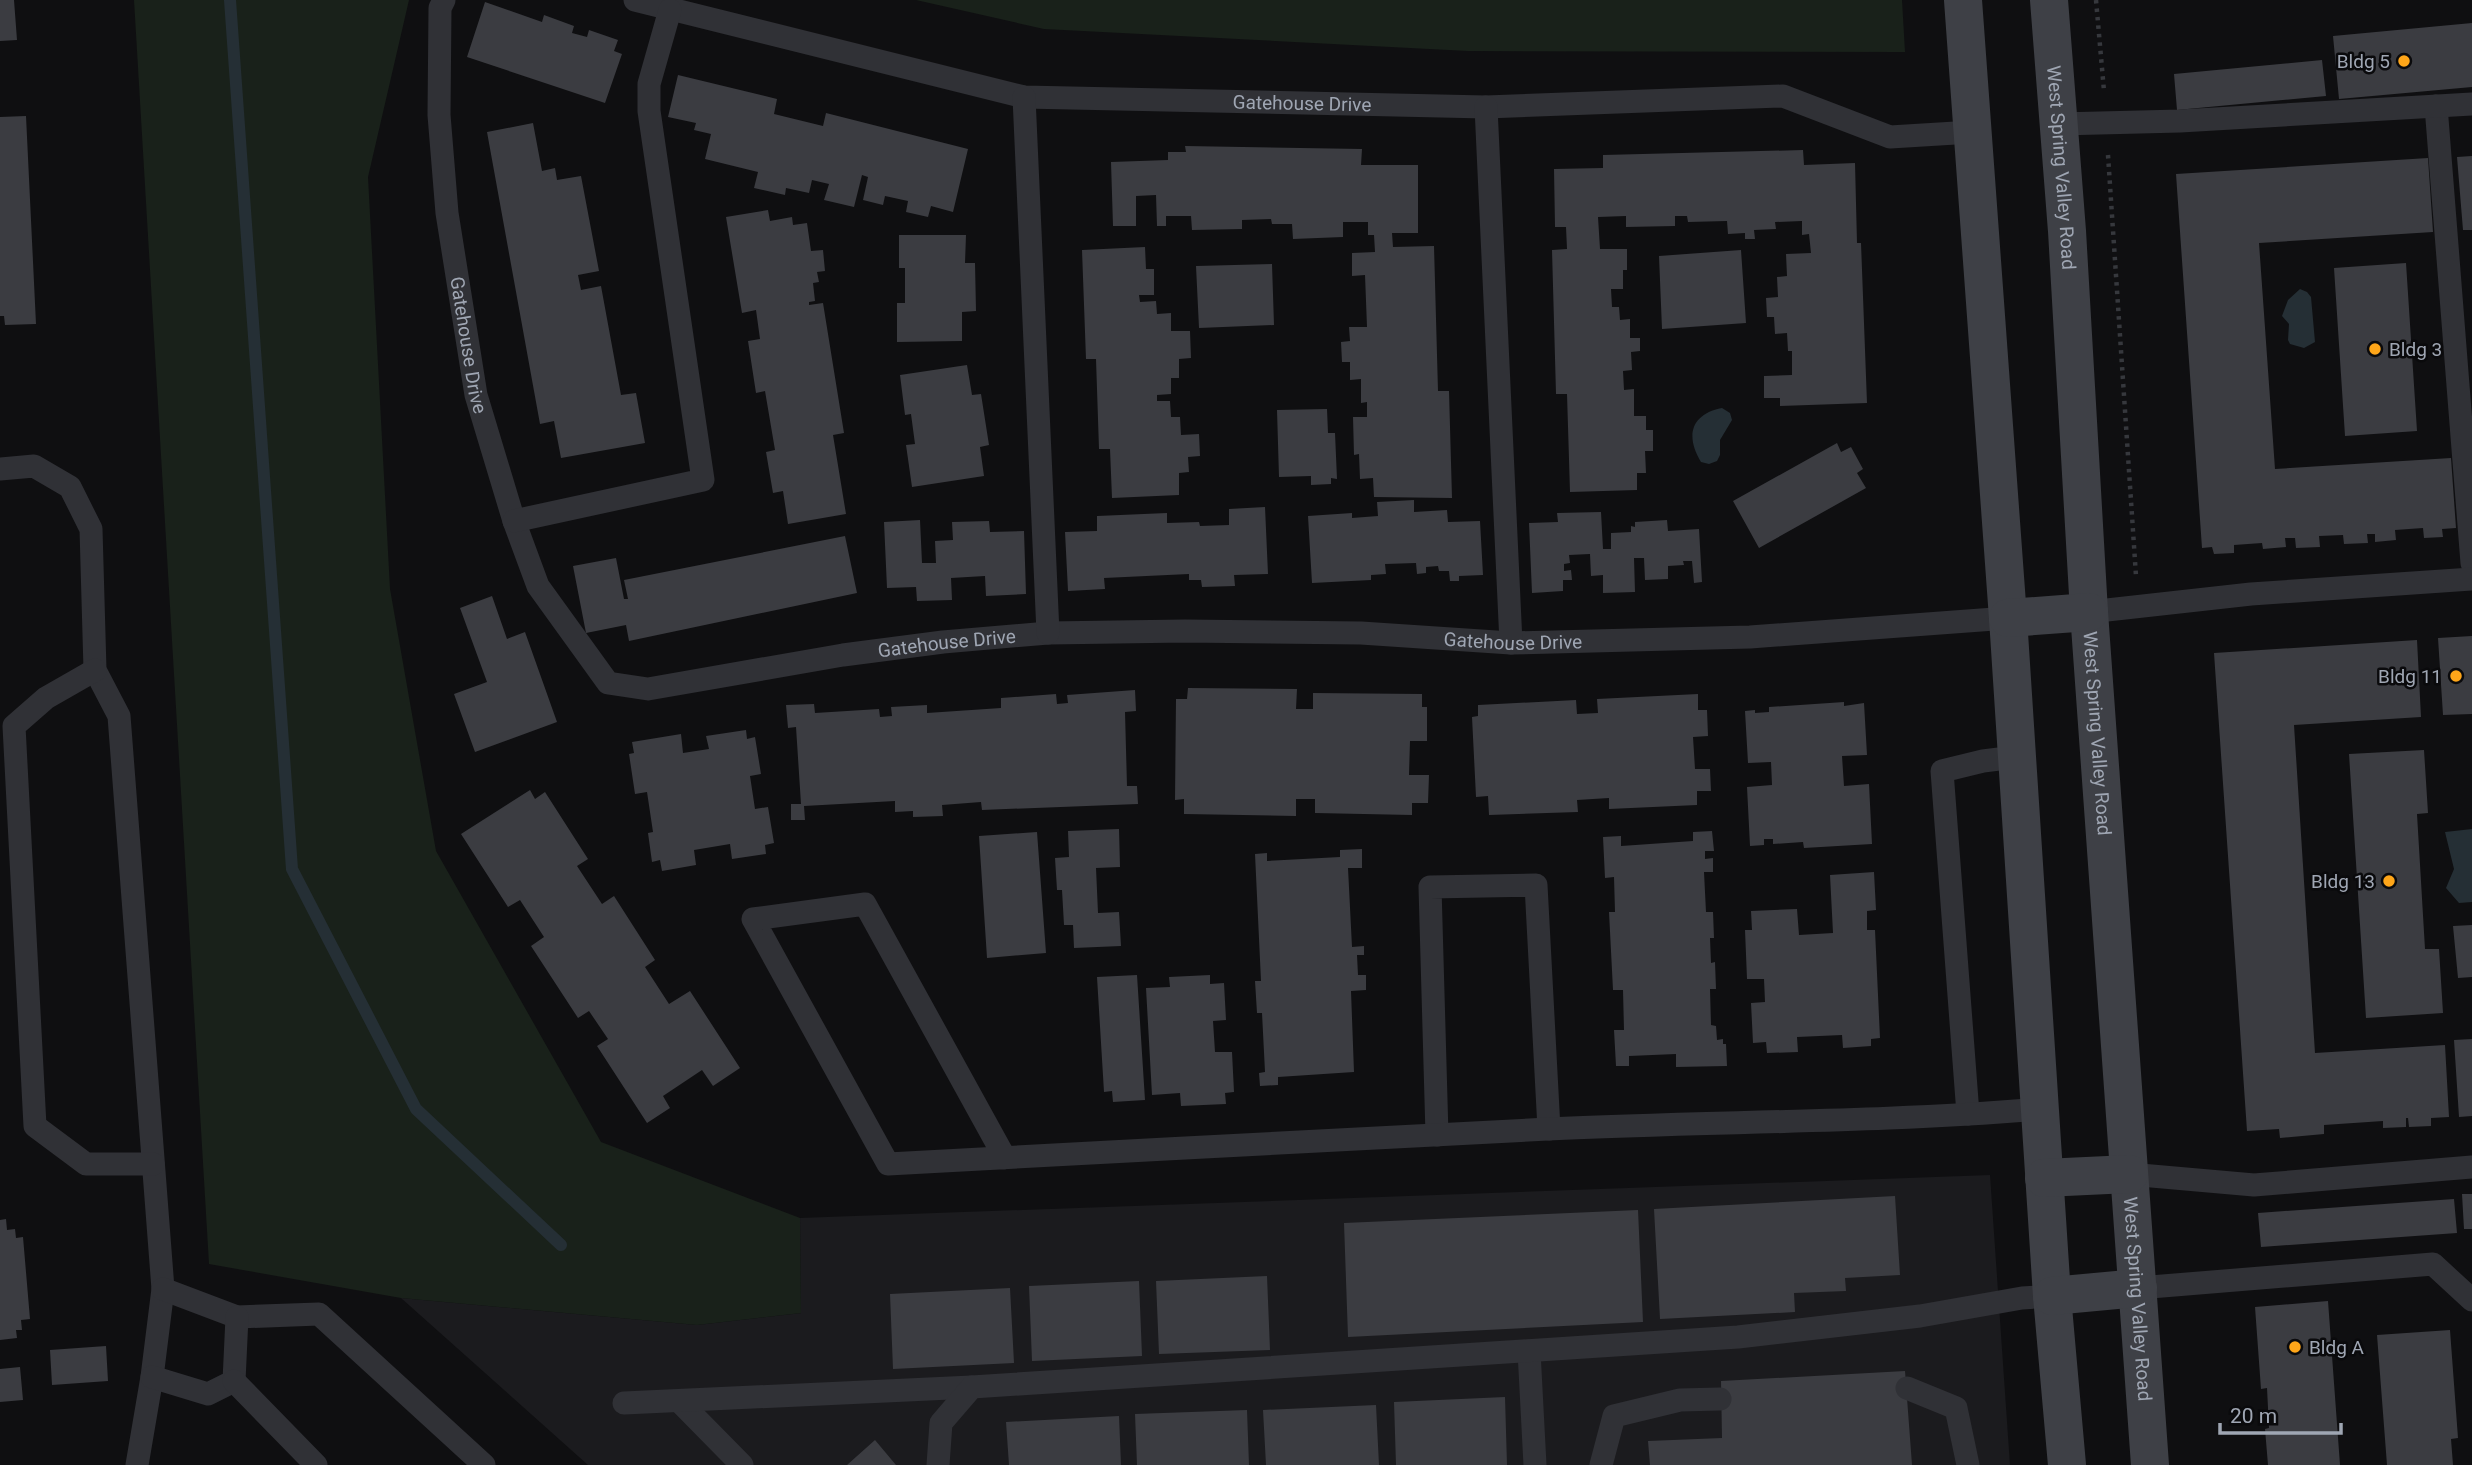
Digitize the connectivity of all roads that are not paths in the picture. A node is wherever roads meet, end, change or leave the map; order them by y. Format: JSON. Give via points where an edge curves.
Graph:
{"nodes":[{"id":1,"x":444,"y":0,"type":"edge"},
{"id":2,"x":635,"y":0,"type":"edge"},
{"id":3,"x":2049,"y":4,"type":"edge"},
{"id":4,"x":1964,"y":6,"type":"edge"},
{"id":5,"x":670,"y":10,"type":"junction"},
{"id":6,"x":1024,"y":97,"type":"junction"},
{"id":7,"x":2472,"y":104,"type":"edge"},
{"id":8,"x":2435,"y":106,"type":"junction"},
{"id":9,"x":1486,"y":107,"type":"junction"},
{"id":10,"x":2059,"y":124,"type":"junction"},
{"id":11,"x":1972,"y":132,"type":"junction"},
{"id":12,"x":0,"y":469,"type":"edge"},
{"id":13,"x":514,"y":522,"type":"junction"},
{"id":14,"x":2472,"y":563,"type":"edge"},
{"id":15,"x":2472,"y":579,"type":"edge"},
{"id":16,"x":2089,"y":612,"type":"junction"},
{"id":17,"x":2008,"y":618,"type":"junction"},
{"id":18,"x":1048,"y":633,"type":"junction"},
{"id":19,"x":1511,"y":643,"type":"junction"},
{"id":20,"x":95,"y":670,"type":"junction"},
{"id":21,"x":2015,"y":757,"type":"junction"},
{"id":22,"x":2040,"y":1109,"type":"junction"},
{"id":23,"x":1968,"y":1114,"type":"junction"},
{"id":24,"x":1549,"y":1129,"type":"junction"},
{"id":25,"x":1437,"y":1135,"type":"junction"},
{"id":26,"x":1005,"y":1158,"type":"junction"},
{"id":27,"x":153,"y":1164,"type":"junction"},
{"id":28,"x":2472,"y":1167,"type":"edge"},
{"id":29,"x":2129,"y":1174,"type":"junction"},
{"id":30,"x":2044,"y":1178,"type":"junction"},
{"id":31,"x":2138,"y":1288,"type":"junction"},
{"id":32,"x":163,"y":1289,"type":"junction"},
{"id":33,"x":2052,"y":1296,"type":"junction"},
{"id":34,"x":2472,"y":1300,"type":"edge"},
{"id":35,"x":237,"y":1317,"type":"junction"},
{"id":36,"x":1530,"y":1351,"type":"junction"},
{"id":37,"x":152,"y":1377,"type":"junction"},
{"id":38,"x":234,"y":1381,"type":"junction"},
{"id":39,"x":972,"y":1387,"type":"junction"},
{"id":40,"x":1907,"y":1388,"type":"dead end"},
{"id":41,"x":1720,"y":1399,"type":"dead end"},
{"id":42,"x":678,"y":1401,"type":"junction"},
{"id":43,"x":624,"y":1403,"type":"dead end"},
{"id":44,"x":2062,"y":1464,"type":"edge"},
{"id":45,"x":137,"y":1465,"type":"edge"},
{"id":46,"x":316,"y":1465,"type":"edge"},
{"id":47,"x":484,"y":1465,"type":"edge"},
{"id":48,"x":742,"y":1465,"type":"edge"},
{"id":49,"x":938,"y":1465,"type":"edge"},
{"id":50,"x":1535,"y":1465,"type":"edge"},
{"id":51,"x":1601,"y":1465,"type":"edge"},
{"id":52,"x":1968,"y":1465,"type":"edge"},
{"id":53,"x":2150,"y":1465,"type":"edge"}],
"edges":[{"from":1,"to":13,"type":"lane","name":"Gatehouse Drive","via":[[440,8],[439,115],[447,213],[475,395]]},
{"from":2,"to":5,"type":"lane","name":"Gatehouse Drive"},
{"from":3,"to":10,"type":"main road","name":"West Spring Valley Road"},
{"from":4,"to":11,"type":"main road"},
{"from":5,"to":6,"type":"lane","name":"Gatehouse Drive"},
{"from":5,"to":13,"type":"lane","via":[[649,84],[649,111],[703,480]]},
{"from":6,"to":9,"type":"lane","name":"Gatehouse Drive"},
{"from":6,"to":18,"type":"lane"},
{"from":7,"to":8,"type":"lane"},
{"from":8,"to":10,"type":"lane"},
{"from":8,"to":14,"type":"lane"},
{"from":9,"to":11,"type":"lane","name":"Gatehouse Drive","via":[[1783,96],[1889,137]]},
{"from":9,"to":19,"type":"lane"},
{"from":10,"to":16,"type":"main road","name":"West Spring Valley Road"},
{"from":11,"to":17,"type":"main road"},
{"from":12,"to":20,"type":"lane","via":[[34,466],[70,488],[91,529]]},
{"from":13,"to":18,"type":"lane","name":"Gatehouse Drive","via":[[538,586],[608,683],[648,689],[844,655]]},
{"from":15,"to":16,"type":"lane","via":[[2250,594]]},
{"from":16,"to":17,"type":"main road"},
{"from":16,"to":29,"type":"main road","name":"West Spring Valley Road"},
{"from":17,"to":19,"type":"lane","name":"Gatehouse Drive","via":[[1750,637]]},
{"from":17,"to":21,"type":"main road"},
{"from":18,"to":19,"type":"lane","name":"Gatehouse Drive","via":[[1361,633]]},
{"from":20,"to":27,"type":"lane","via":[[119,716]]},
{"from":20,"to":27,"type":"lane","via":[[46,698],[14,726],[35,1126],[86,1164]]},
{"from":21,"to":22,"type":"main road"},
{"from":21,"to":23,"type":"lane","via":[[1942,771]]},
{"from":22,"to":23,"type":"lane"},
{"from":22,"to":30,"type":"main road"},
{"from":23,"to":24,"type":"lane"},
{"from":24,"to":25,"type":"lane"},
{"from":24,"to":25,"type":"lane","via":[[1536,884],[1430,887]]},
{"from":25,"to":26,"type":"lane"},
{"from":26,"to":26,"type":"lane","via":[[888,1164],[753,919],[865,904]]},
{"from":27,"to":32,"type":"lane"},
{"from":28,"to":29,"type":"lane","via":[[2254,1185]]},
{"from":29,"to":30,"type":"main road"},
{"from":29,"to":31,"type":"main road","name":"West Spring Valley Road"},
{"from":30,"to":33,"type":"main road"},
{"from":31,"to":33,"type":"main road"},
{"from":31,"to":34,"type":"lane","via":[[2433,1264]]},
{"from":31,"to":53,"type":"main road","name":"West Spring Valley Road"},
{"from":32,"to":35,"type":"lane"},
{"from":32,"to":37,"type":"lane"},
{"from":33,"to":36,"type":"lane","via":[[1738,1337]]},
{"from":33,"to":44,"type":"main road"},
{"from":35,"to":38,"type":"lane"},
{"from":35,"to":47,"type":"lane","via":[[319,1314]]},
{"from":36,"to":39,"type":"lane"},
{"from":36,"to":50,"type":"lane"},
{"from":37,"to":38,"type":"lane","via":[[208,1394]]},
{"from":37,"to":45,"type":"lane"},
{"from":38,"to":46,"type":"lane"},
{"from":39,"to":42,"type":"lane"},
{"from":39,"to":49,"type":"lane","via":[[941,1423]]},
{"from":40,"to":52,"type":"lane","via":[[1956,1408]]},
{"from":41,"to":51,"type":"lane","via":[[1680,1400],[1614,1416]]},
{"from":42,"to":43,"type":"lane"},
{"from":42,"to":48,"type":"lane"}]}
